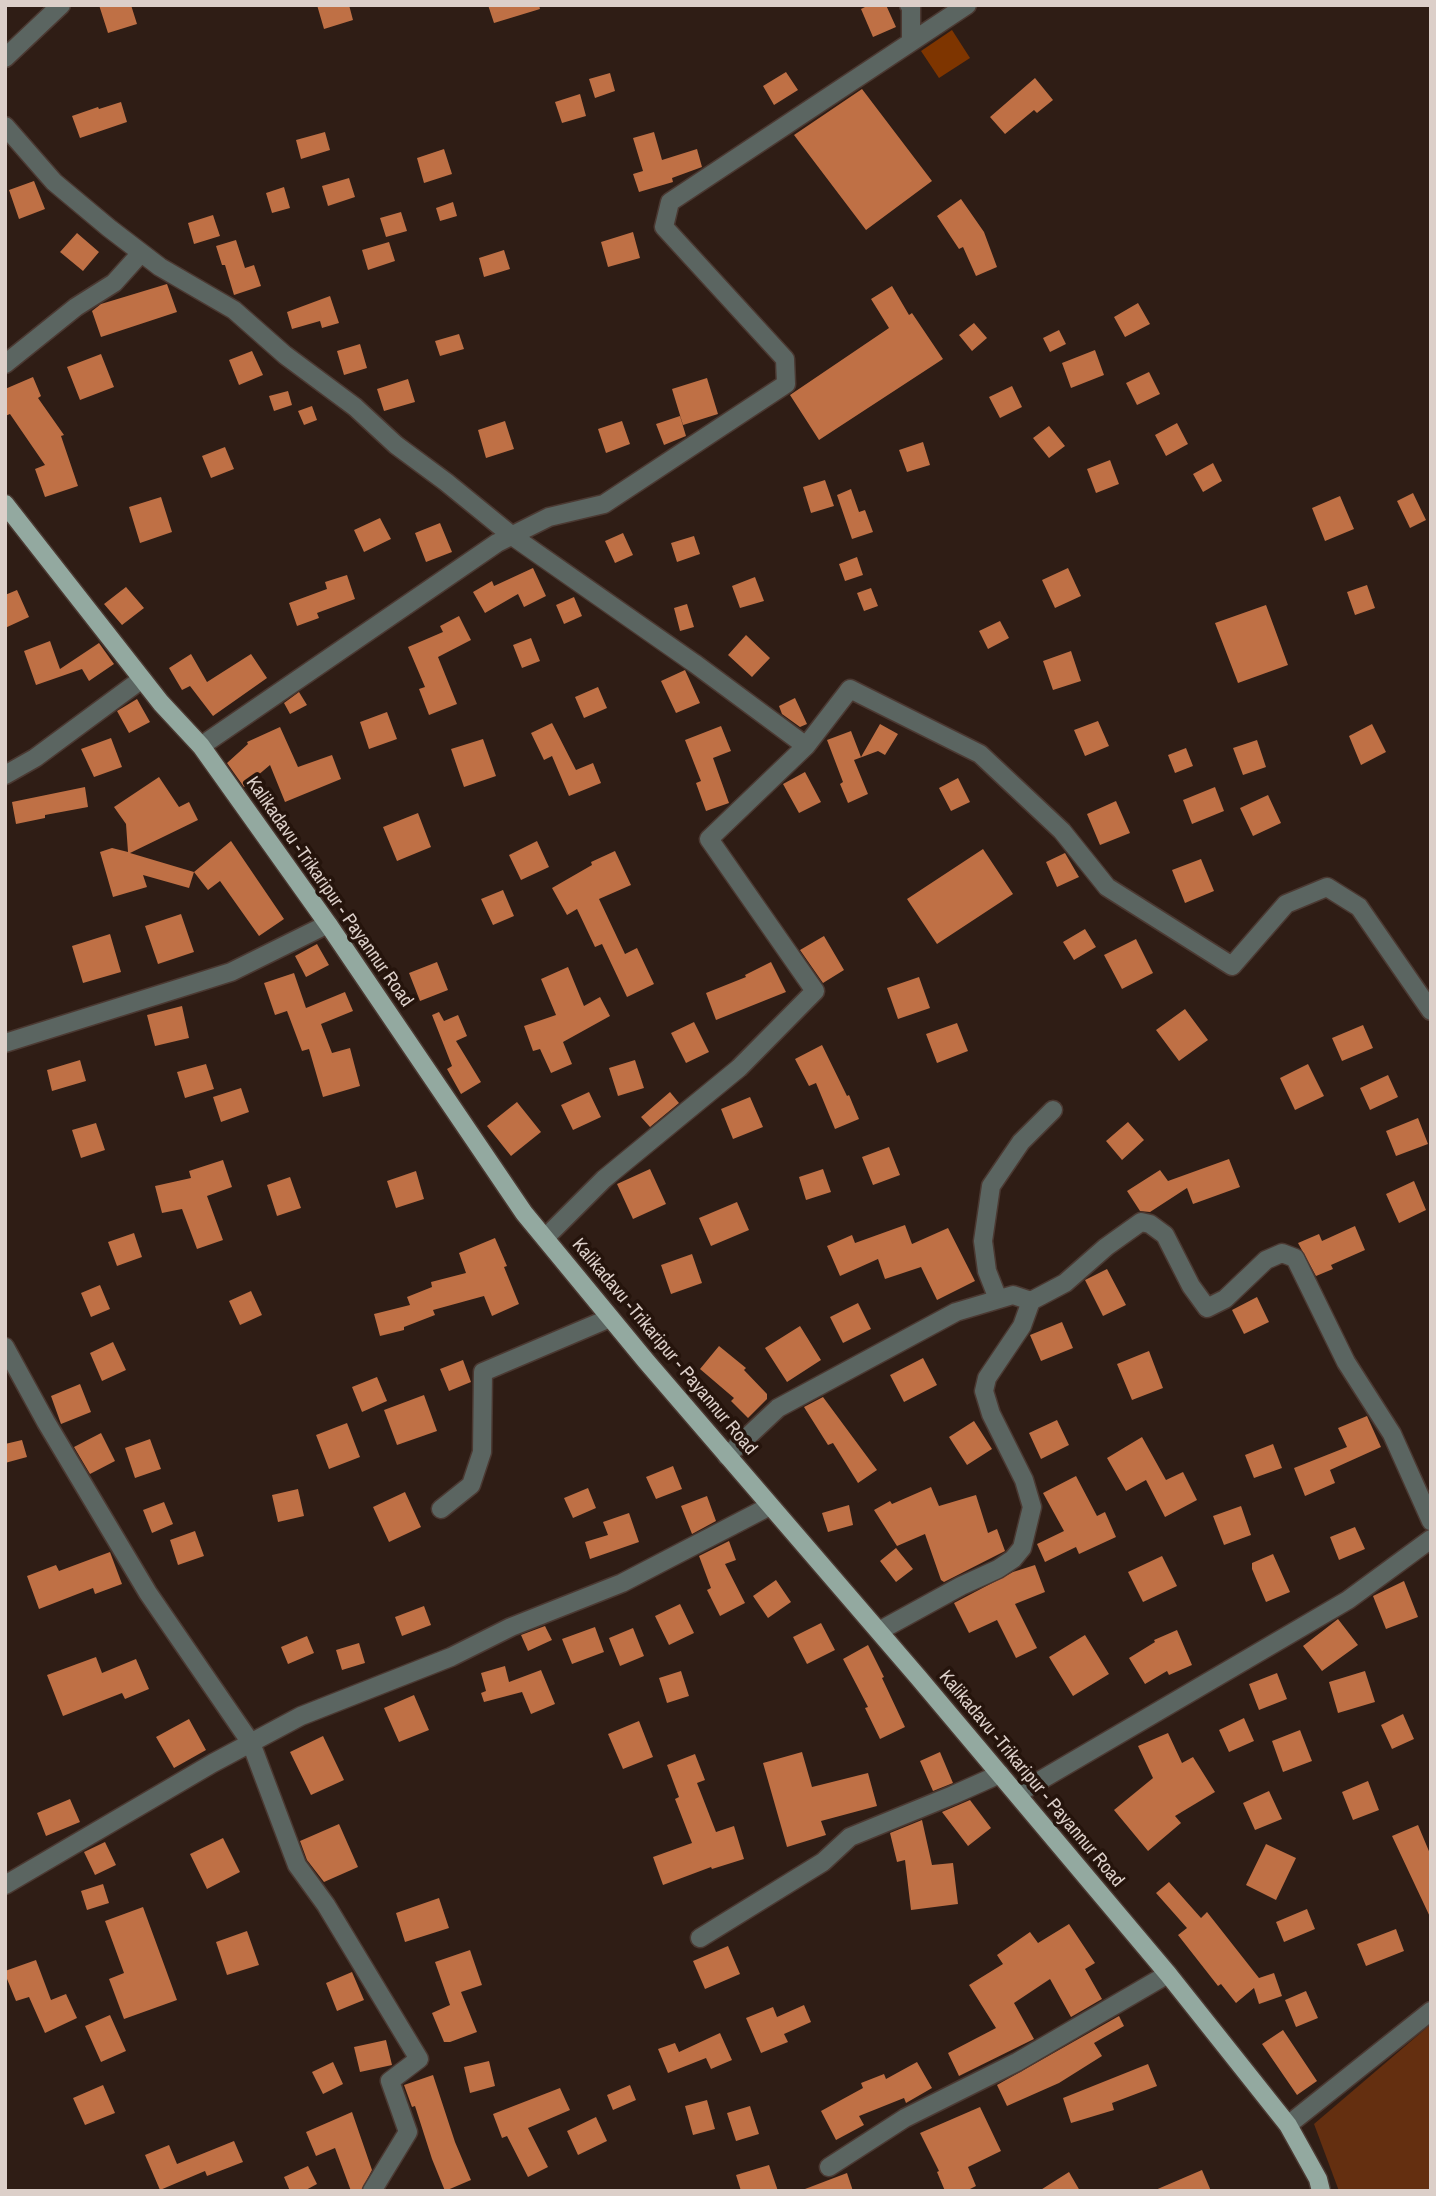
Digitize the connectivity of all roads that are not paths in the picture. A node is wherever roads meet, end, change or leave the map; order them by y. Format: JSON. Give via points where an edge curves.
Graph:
{"nodes":[{"id":1,"x":61,"y":5,"type":"edge"},
{"id":2,"x":909,"y":5,"type":"edge"},
{"id":3,"x":967,"y":5,"type":"edge"},
{"id":4,"x":911,"y":42,"type":"junction"},
{"id":5,"x":5,"y":58,"type":"edge"},
{"id":6,"x":5,"y":126,"type":"edge"},
{"id":7,"x":141,"y":253,"type":"junction"},
{"id":8,"x":5,"y":364,"type":"edge"},
{"id":9,"x":5,"y":505,"type":"edge"},
{"id":10,"x":512,"y":535,"type":"junction"},
{"id":11,"x":142,"y":679,"type":"junction"},
{"id":12,"x":201,"y":746,"type":"junction"},
{"id":13,"x":806,"y":746,"type":"junction"},
{"id":14,"x":5,"y":775,"type":"edge"},
{"id":15,"x":328,"y":924,"type":"junction"},
{"id":16,"x":1431,"y":1012,"type":"edge"},
{"id":17,"x":5,"y":1043,"type":"edge"},
{"id":18,"x":1054,"y":1110,"type":"dead end"},
{"id":19,"x":545,"y":1238,"type":"junction"},
{"id":20,"x":998,"y":1299,"type":"junction"},
{"id":21,"x":1031,"y":1301,"type":"junction"},
{"id":22,"x":611,"y":1318,"type":"junction"},
{"id":23,"x":5,"y":1348,"type":"edge"},
{"id":24,"x":727,"y":1456,"type":"junction"},
{"id":25,"x":770,"y":1506,"type":"junction"},
{"id":26,"x":441,"y":1509,"type":"dead end"},
{"id":27,"x":1431,"y":1521,"type":"edge"},
{"id":28,"x":1431,"y":1539,"type":"edge"},
{"id":29,"x":878,"y":1631,"type":"junction"},
{"id":30,"x":251,"y":1743,"type":"junction"},
{"id":31,"x":1000,"y":1774,"type":"junction"},
{"id":32,"x":1017,"y":1794,"type":"junction"},
{"id":33,"x":5,"y":1885,"type":"edge"},
{"id":34,"x":700,"y":1938,"type":"dead end"},
{"id":35,"x":1168,"y":1974,"type":"junction"},
{"id":36,"x":1431,"y":2011,"type":"edge"},
{"id":37,"x":1288,"y":2125,"type":"junction"},
{"id":38,"x":829,"y":2168,"type":"dead end"},
{"id":39,"x":372,"y":2191,"type":"edge"},
{"id":40,"x":1321,"y":2191,"type":"edge"}],
"edges":[{"from":1,"to":5,"type":"street"},
{"from":2,"to":4,"type":"street"},
{"from":3,"to":4,"type":"street"},
{"from":4,"to":10,"type":"street","via":[[670,202],[664,227],[785,359],[786,384],[604,504],[549,517]]},
{"from":6,"to":7,"type":"street","via":[[54,182]]},
{"from":7,"to":8,"type":"street","via":[[114,283]]},
{"from":7,"to":10,"type":"street","via":[[234,310]]},
{"from":9,"to":11,"type":"main road","name":"Kalikadavu -Trikaripur - Payannur Road"},
{"from":10,"to":12,"type":"street"},
{"from":10,"to":13,"type":"street"},
{"from":11,"to":12,"type":"main road","name":"Kalikadavu -Trikaripur - Payannur Road"},
{"from":11,"to":14,"type":"street"},
{"from":12,"to":15,"type":"main road","name":"Kalikadavu -Trikaripur - Payannur Road"},
{"from":13,"to":16,"type":"street","via":[[850,689],[980,754],[1062,831],[1107,887],[1233,966],[1286,904],[1327,887],[1359,907]]},
{"from":13,"to":19,"type":"street","via":[[709,839],[815,991],[739,1068],[604,1179]]},
{"from":15,"to":17,"type":"street","via":[[232,972]]},
{"from":15,"to":19,"type":"main road","name":"Kalikadavu -Trikaripur - Payannur Road"},
{"from":18,"to":20,"type":"street","via":[[1021,1142],[992,1186],[983,1241],[987,1271]]},
{"from":19,"to":22,"type":"main road","name":"Kalikadavu -Trikaripur - Payannur Road"},
{"from":20,"to":21,"type":"street","via":[[1013,1294]]},
{"from":20,"to":24,"type":"street","via":[[956,1312],[778,1408]]},
{"from":21,"to":27,"type":"street","via":[[1065,1283],[1141,1223],[1165,1235],[1207,1308],[1225,1299],[1266,1260],[1282,1253],[1295,1258],[1346,1362],[1392,1434]]},
{"from":21,"to":29,"type":"street","via":[[1022,1326],[987,1378],[984,1391],[1032,1507],[1022,1548],[998,1569]]},
{"from":22,"to":24,"type":"main road","name":"Kalikadavu -Trikaripur - Payannur Road"},
{"from":22,"to":26,"type":"street","via":[[482,1372],[482,1451],[471,1485]]},
{"from":23,"to":30,"type":"street","via":[[148,1593]]},
{"from":24,"to":25,"type":"main road","name":"Kalikadavu -Trikaripur - Payannur Road"},
{"from":25,"to":29,"type":"main road","name":"Kalikadavu -Trikaripur - Payannur Road"},
{"from":25,"to":30,"type":"street","via":[[622,1583],[301,1716]]},
{"from":28,"to":32,"type":"street","via":[[1348,1600]]},
{"from":29,"to":31,"type":"main road","name":"Kalikadavu -Trikaripur - Payannur Road"},
{"from":30,"to":33,"type":"street"},
{"from":30,"to":39,"type":"street","via":[[297,1865],[327,1905],[419,2059],[390,2081],[408,2132]]},
{"from":31,"to":32,"type":"main road","name":"Kalikadavu -Trikaripur - Payannur Road"},
{"from":31,"to":34,"type":"street","via":[[850,1837],[823,1862]]},
{"from":32,"to":35,"type":"main road","name":"Kalikadavu -Trikaripur - Payannur Road"},
{"from":35,"to":37,"type":"main road","name":"Kalikadavu -Trikaripur - Payannur Road"},
{"from":35,"to":38,"type":"street","via":[[1017,2062],[905,2118]]},
{"from":36,"to":37,"type":"street"},
{"from":37,"to":40,"type":"main road","name":"Kalikadavu -Trikaripur - Payannur Road"}]}
